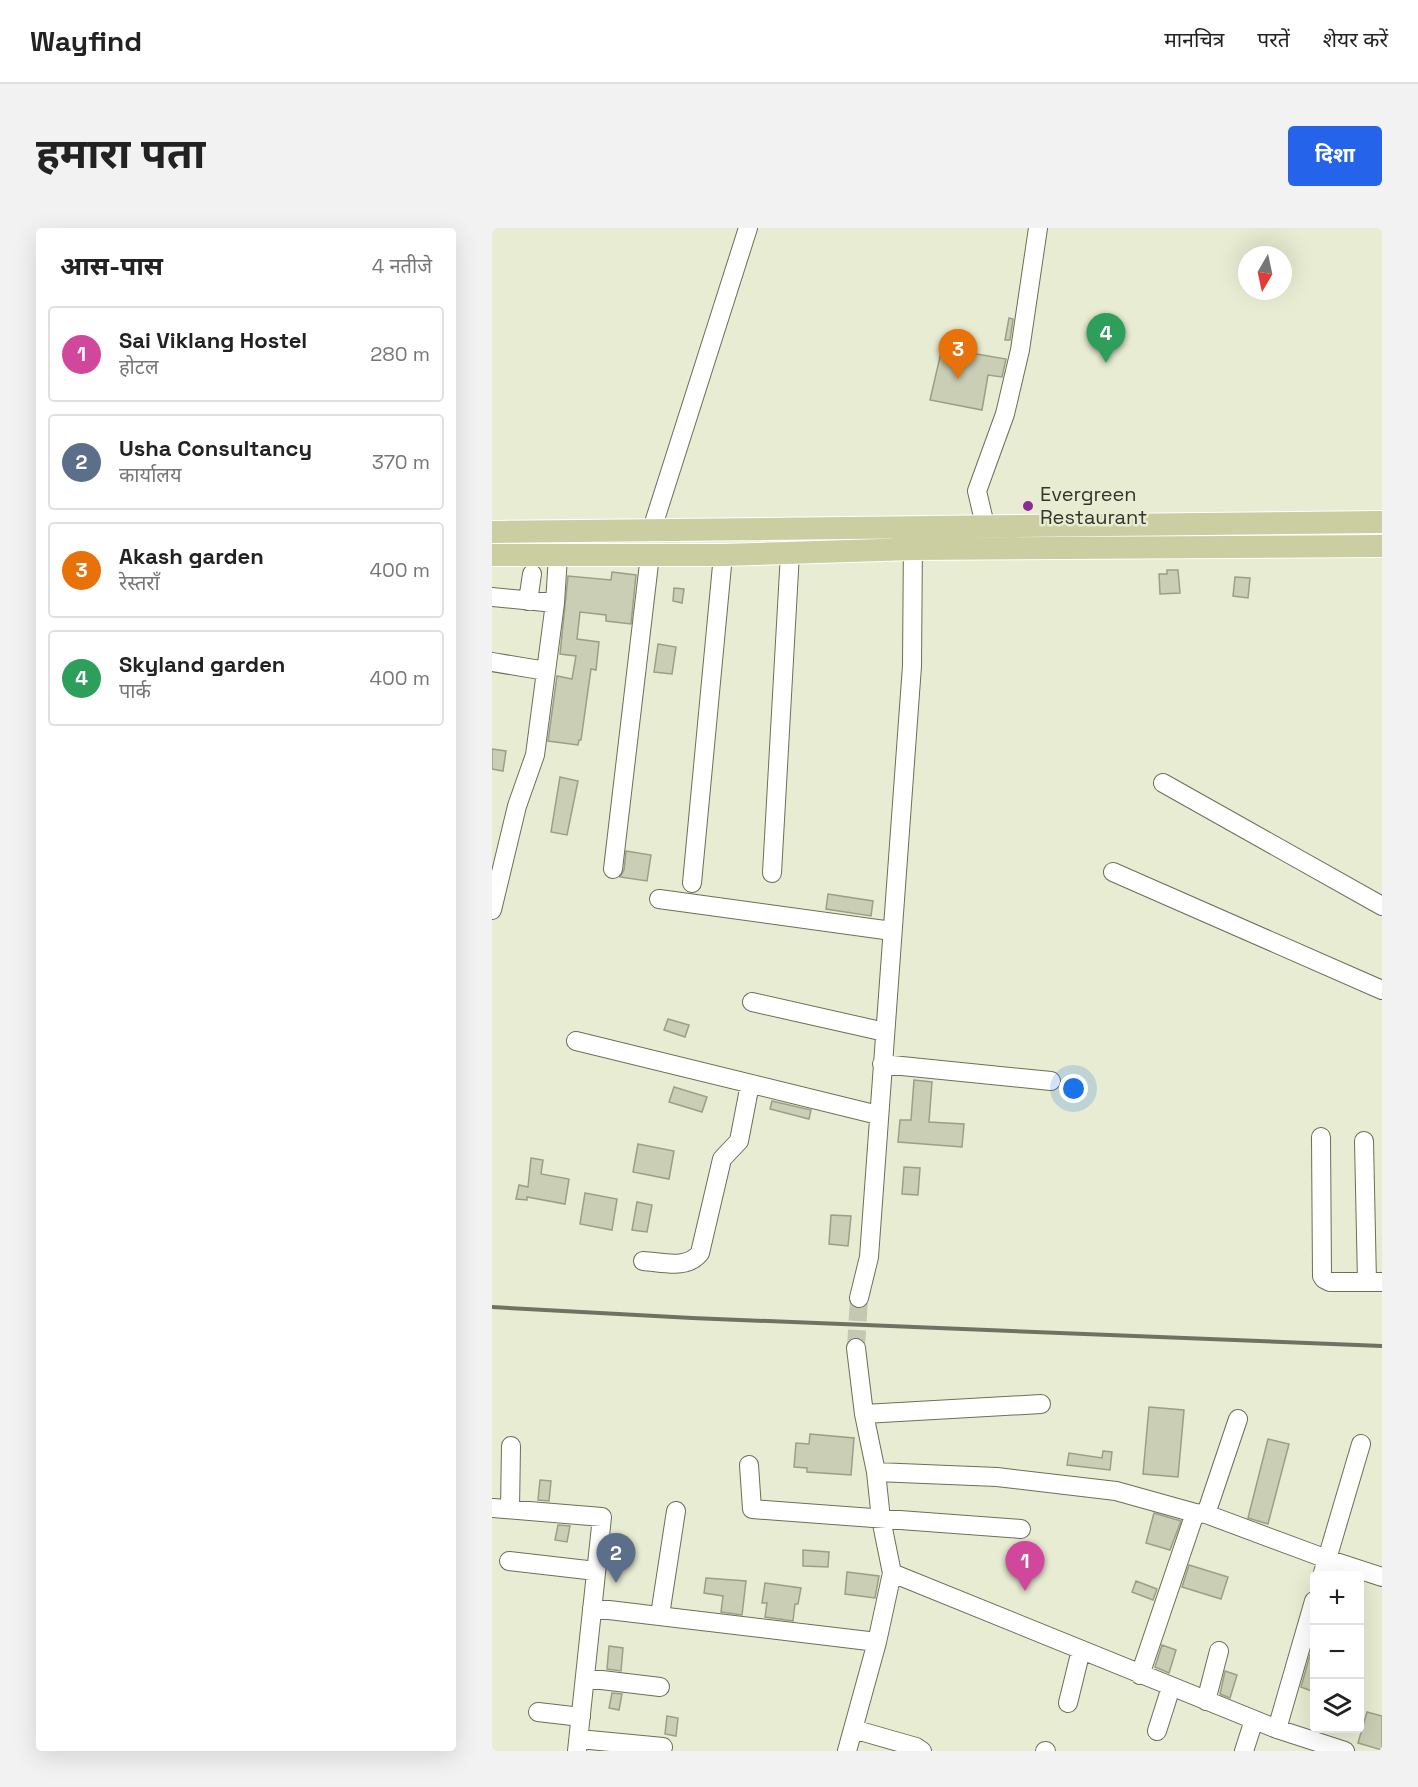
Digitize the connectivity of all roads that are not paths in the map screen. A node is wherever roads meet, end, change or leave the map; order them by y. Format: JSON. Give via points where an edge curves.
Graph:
{"nodes":[{"id":1,"x":748,"y":228,"type":"edge"},
{"id":2,"x":1038,"y":228,"type":"edge"},
{"id":3,"x":1382,"y":522,"type":"edge"},
{"id":4,"x":985,"y":525,"type":"junction"},
{"id":5,"x":912,"y":526,"type":"junction"},
{"id":6,"x":652,"y":529,"type":"junction"},
{"id":7,"x":492,"y":532,"type":"edge"},
{"id":8,"x":1382,"y":546,"type":"edge"},
{"id":9,"x":913,"y":549,"type":"junction"},
{"id":10,"x":790,"y":553,"type":"junction"},
{"id":11,"x":492,"y":555,"type":"edge"},
{"id":12,"x":650,"y":555,"type":"junction"},
{"id":13,"x":723,"y":555,"type":"junction"},
{"id":14,"x":558,"y":556,"type":"junction"},
{"id":15,"x":532,"y":574,"type":"dead end"},
{"id":16,"x":492,"y":597,"type":"edge"},
{"id":17,"x":528,"y":601,"type":"junction"},
{"id":18,"x":555,"y":603,"type":"junction"},
{"id":19,"x":492,"y":662,"type":"edge"},
{"id":20,"x":546,"y":671,"type":"junction"},
{"id":21,"x":1163,"y":783,"type":"dead end"},
{"id":22,"x":613,"y":869,"type":"dead end"},
{"id":23,"x":1113,"y":872,"type":"dead end"},
{"id":24,"x":772,"y":873,"type":"dead end"},
{"id":25,"x":692,"y":883,"type":"dead end"},
{"id":26,"x":659,"y":899,"type":"dead end"},
{"id":27,"x":1382,"y":906,"type":"edge"},
{"id":28,"x":492,"y":910,"type":"edge"},
{"id":29,"x":892,"y":931,"type":"junction"},
{"id":30,"x":1382,"y":990,"type":"edge"},
{"id":31,"x":752,"y":1002,"type":"dead end"},
{"id":32,"x":885,"y":1032,"type":"junction"},
{"id":33,"x":576,"y":1041,"type":"dead end"},
{"id":34,"x":882,"y":1065,"type":"junction"},
{"id":35,"x":1052,"y":1081,"type":"dead end"},
{"id":36,"x":750,"y":1084,"type":"junction"},
{"id":37,"x":878,"y":1115,"type":"junction"},
{"id":38,"x":1321,"y":1137,"type":"dead end"},
{"id":39,"x":1365,"y":1141,"type":"dead end"},
{"id":40,"x":643,"y":1260,"type":"dead end"},
{"id":41,"x":1374,"y":1282,"type":"edge"},
{"id":42,"x":859,"y":1298,"type":"tunnel mouth"},
{"id":43,"x":856,"y":1348,"type":"tunnel mouth"},
{"id":44,"x":1041,"y":1404,"type":"dead end"},
{"id":45,"x":864,"y":1414,"type":"junction"},
{"id":46,"x":1238,"y":1419,"type":"dead end"},
{"id":47,"x":1361,"y":1444,"type":"dead end"},
{"id":48,"x":511,"y":1446,"type":"dead end"},
{"id":49,"x":749,"y":1465,"type":"dead end"},
{"id":50,"x":876,"y":1472,"type":"junction"},
{"id":51,"x":502,"y":1508,"type":"edge"},
{"id":52,"x":676,"y":1511,"type":"dead end"},
{"id":53,"x":1200,"y":1514,"type":"junction"},
{"id":54,"x":881,"y":1519,"type":"junction"},
{"id":55,"x":1021,"y":1529,"type":"dead end"},
{"id":56,"x":510,"y":1561,"type":"dead end"},
{"id":57,"x":1324,"y":1567,"type":"edge"},
{"id":58,"x":596,"y":1571,"type":"junction"},
{"id":59,"x":892,"y":1573,"type":"junction"},
{"id":60,"x":1382,"y":1577,"type":"edge"},
{"id":61,"x":592,"y":1608,"type":"junction"},
{"id":62,"x":660,"y":1615,"type":"junction"},
{"id":63,"x":1310,"y":1615,"type":"edge"},
{"id":64,"x":877,"y":1642,"type":"junction"},
{"id":65,"x":1082,"y":1650,"type":"junction"},
{"id":66,"x":1219,"y":1652,"type":"dead end"},
{"id":67,"x":1140,"y":1675,"type":"junction"},
{"id":68,"x":585,"y":1678,"type":"junction"},
{"id":69,"x":660,"y":1687,"type":"dead end"},
{"id":70,"x":1171,"y":1687,"type":"junction"},
{"id":71,"x":1206,"y":1701,"type":"junction"},
{"id":72,"x":1068,"y":1703,"type":"dead end"},
{"id":73,"x":538,"y":1712,"type":"dead end"},
{"id":74,"x":581,"y":1717,"type":"junction"},
{"id":75,"x":1254,"y":1720,"type":"junction"},
{"id":76,"x":853,"y":1729,"type":"junction"},
{"id":77,"x":1277,"y":1729,"type":"junction"},
{"id":78,"x":1157,"y":1731,"type":"dead end"},
{"id":79,"x":578,"y":1745,"type":"edge"},
{"id":80,"x":1306,"y":1745,"type":"edge"},
{"id":81,"x":663,"y":1747,"type":"dead end"},
{"id":82,"x":847,"y":1751,"type":"edge"},
{"id":83,"x":922,"y":1751,"type":"edge"},
{"id":84,"x":1244,"y":1751,"type":"edge"},
{"id":85,"x":1345,"y":1751,"type":"edge"}],
"edges":[{"from":1,"to":6,"type":"street"},
{"from":2,"to":4,"type":"street","via":[[1020,350],[1005,414],[977,491]]},
{"from":3,"to":4,"type":"main road"},
{"from":4,"to":5,"type":"main road"},
{"from":5,"to":6,"type":"main road"},
{"from":5,"to":9,"type":"street"},
{"from":6,"to":7,"type":"main road"},
{"from":8,"to":9,"type":"main road"},
{"from":9,"to":10,"type":"main road"},
{"from":9,"to":29,"type":"street","via":[[912,666]]},
{"from":10,"to":13,"type":"main road"},
{"from":10,"to":24,"type":"street"},
{"from":11,"to":14,"type":"main road"},
{"from":12,"to":13,"type":"main road"},
{"from":12,"to":14,"type":"main road"},
{"from":12,"to":22,"type":"street"},
{"from":13,"to":25,"type":"street"},
{"from":14,"to":18,"type":"street"},
{"from":15,"to":17,"type":"street"},
{"from":16,"to":17,"type":"street"},
{"from":17,"to":18,"type":"street"},
{"from":18,"to":20,"type":"street"},
{"from":19,"to":20,"type":"street"},
{"from":20,"to":28,"type":"street","via":[[535,755],[517,806]]},
{"from":21,"to":27,"type":"street"},
{"from":23,"to":30,"type":"street"},
{"from":26,"to":29,"type":"street"},
{"from":29,"to":32,"type":"street"},
{"from":31,"to":32,"type":"street"},
{"from":32,"to":34,"type":"street"},
{"from":33,"to":36,"type":"street"},
{"from":34,"to":35,"type":"street"},
{"from":34,"to":37,"type":"street"},
{"from":36,"to":37,"type":"street"},
{"from":36,"to":40,"type":"street","via":[[739,1141],[722,1159],[700,1253],[684,1264]]},
{"from":37,"to":42,"type":"street","via":[[870,1257]]},
{"from":38,"to":41,"type":"street","via":[[1322,1276],[1330,1282]]},
{"from":39,"to":41,"type":"street"},
{"from":43,"to":45,"type":"street"},
{"from":44,"to":45,"type":"street"},
{"from":45,"to":50,"type":"street"},
{"from":46,"to":53,"type":"street"},
{"from":47,"to":57,"type":"street"},
{"from":48,"to":51,"type":"street"},
{"from":49,"to":54,"type":"street","via":[[752,1509]]},
{"from":50,"to":53,"type":"street","via":[[997,1478],[1116,1491]]},
{"from":50,"to":54,"type":"street"},
{"from":51,"to":58,"type":"street","via":[[602,1517]]},
{"from":52,"to":62,"type":"street"},
{"from":53,"to":57,"type":"street"},
{"from":53,"to":67,"type":"street"},
{"from":54,"to":55,"type":"street"},
{"from":54,"to":59,"type":"street"},
{"from":56,"to":58,"type":"street"},
{"from":57,"to":60,"type":"street"},
{"from":58,"to":61,"type":"street"},
{"from":59,"to":64,"type":"street"},
{"from":59,"to":65,"type":"street"},
{"from":61,"to":62,"type":"street"},
{"from":61,"to":68,"type":"street"},
{"from":62,"to":64,"type":"street"},
{"from":63,"to":77,"type":"street"},
{"from":64,"to":76,"type":"street"},
{"from":65,"to":67,"type":"street"},
{"from":65,"to":72,"type":"street"},
{"from":66,"to":71,"type":"street"},
{"from":67,"to":70,"type":"street"},
{"from":68,"to":69,"type":"street"},
{"from":68,"to":74,"type":"street"},
{"from":70,"to":71,"type":"street"},
{"from":70,"to":78,"type":"street"},
{"from":71,"to":75,"type":"street"},
{"from":73,"to":74,"type":"street"},
{"from":74,"to":79,"type":"street"},
{"from":75,"to":77,"type":"street"},
{"from":75,"to":84,"type":"street"},
{"from":76,"to":82,"type":"street"},
{"from":76,"to":83,"type":"street"},
{"from":77,"to":80,"type":"street"},
{"from":79,"to":81,"type":"street"},
{"from":80,"to":85,"type":"street"}]}
